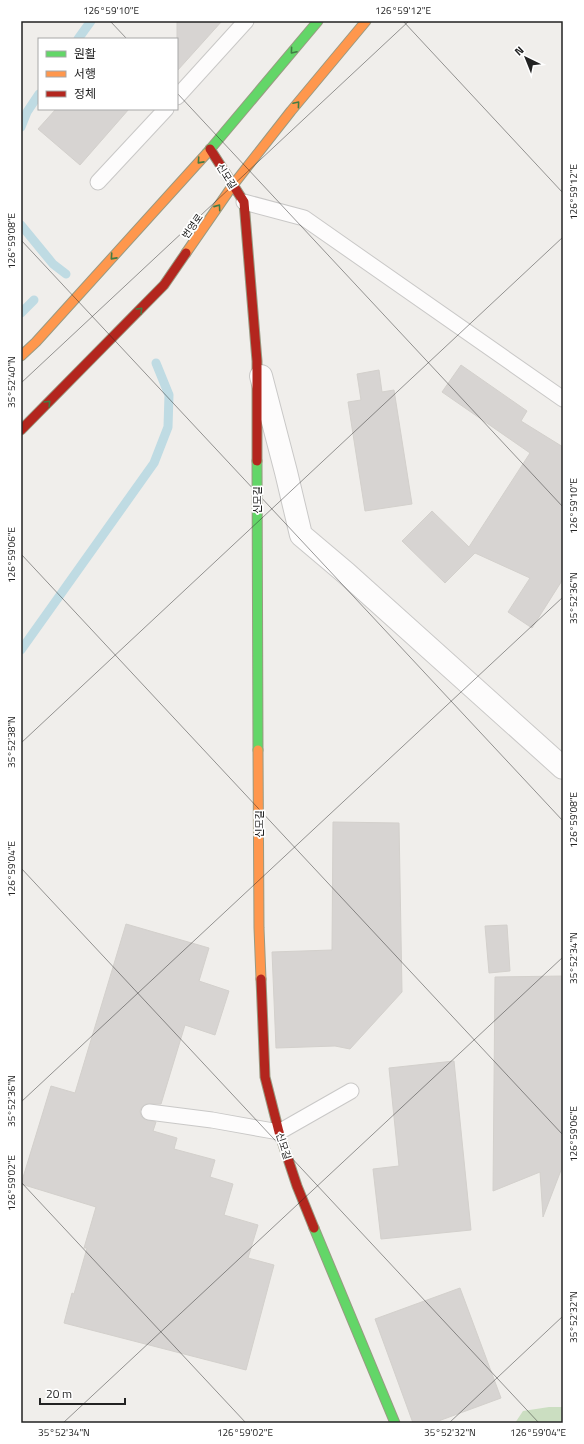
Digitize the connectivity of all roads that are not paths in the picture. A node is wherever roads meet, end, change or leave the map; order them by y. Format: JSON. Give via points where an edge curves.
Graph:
{"nodes":[{"id":1,"x":246,"y":21,"type":"edge"},
{"id":2,"x":318,"y":21,"type":"edge"},
{"id":3,"x":366,"y":21,"type":"edge"},
{"id":4,"x":178,"y":96,"type":"edge"},
{"id":5,"x":165,"y":110,"type":"edge"},
{"id":6,"x":210,"y":149,"type":"junction"},
{"id":7,"x":98,"y":182,"type":"dead end"},
{"id":8,"x":233,"y":185,"type":"junction"},
{"id":9,"x":244,"y":202,"type":"junction"},
{"id":10,"x":21,"y":356,"type":"edge"},
{"id":11,"x":257,"y":361,"type":"junction"},
{"id":12,"x":563,"y":399,"type":"edge"},
{"id":13,"x":21,"y":430,"type":"edge"},
{"id":14,"x":563,"y":768,"type":"edge"},
{"id":15,"x":352,"y":1091,"type":"dead end"},
{"id":16,"x":150,"y":1112,"type":"dead end"},
{"id":17,"x":279,"y":1132,"type":"junction"},
{"id":18,"x":395,"y":1423,"type":"edge"}],
"edges":[{"from":1,"to":4,"type":"lane"},
{"from":2,"to":6,"type":"street","one_way":true},
{"from":8,"to":3,"type":"street","name":"번영로","one_way":true},
{"from":5,"to":7,"type":"lane"},
{"from":6,"to":8,"type":"street","name":"신모길"},
{"from":6,"to":10,"type":"street","one_way":true},
{"from":8,"to":9,"type":"street","name":"신모길"},
{"from":13,"to":8,"type":"street","name":"번영로","one_way":true,"via":[[164,285]]},
{"from":9,"to":11,"type":"street","name":"신모길"},
{"from":9,"to":12,"type":"lane","via":[[304,218]]},
{"from":11,"to":14,"type":"street","via":[[301,535]]},
{"from":11,"to":17,"type":"street","name":"신모길","via":[[259,928],[266,1077]]},
{"from":15,"to":17,"type":"lane"},
{"from":16,"to":17,"type":"lane"},
{"from":17,"to":18,"type":"street","name":"신모길","via":[[297,1186]]}]}
